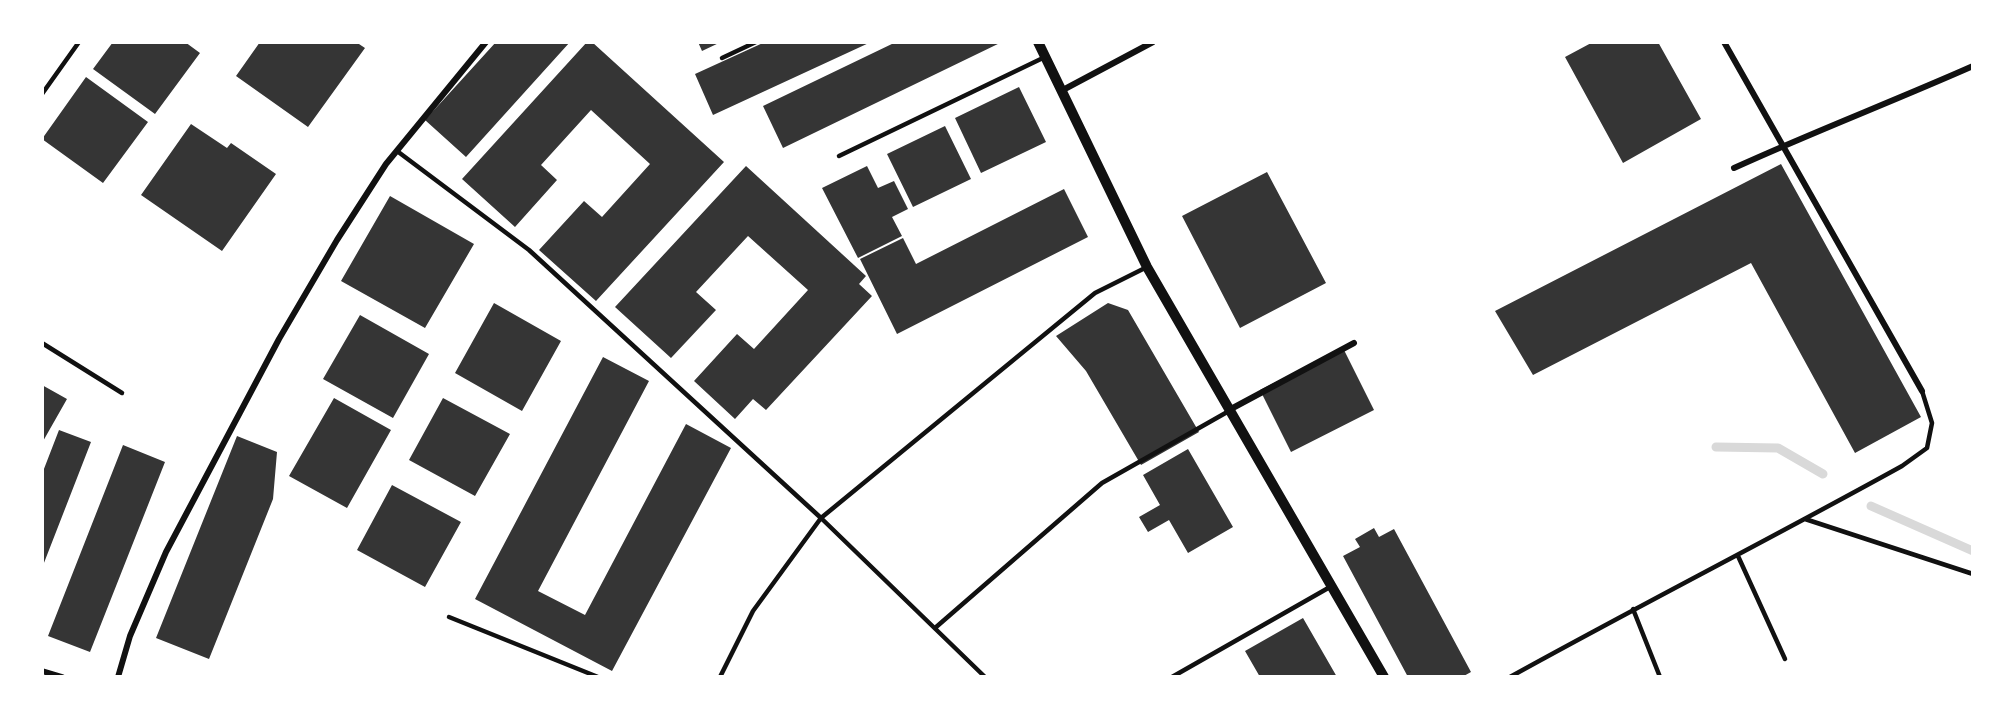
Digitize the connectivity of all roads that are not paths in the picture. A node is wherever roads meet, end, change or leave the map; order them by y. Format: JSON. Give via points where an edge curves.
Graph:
{"nodes":[{"id":1,"x":79,"y":42,"type":"edge"},
{"id":2,"x":486,"y":42,"type":"edge"},
{"id":3,"x":756,"y":42,"type":"edge"},
{"id":4,"x":1038,"y":42,"type":"edge"},
{"id":5,"x":1154,"y":42,"type":"edge"},
{"id":6,"x":1724,"y":42,"type":"edge"},
{"id":7,"x":1045,"y":57,"type":"junction"},
{"id":8,"x":722,"y":58,"type":"dead end"},
{"id":9,"x":1973,"y":66,"type":"edge"},
{"id":10,"x":1060,"y":91,"type":"junction"},
{"id":11,"x":42,"y":94,"type":"edge"},
{"id":12,"x":1783,"y":145,"type":"junction"},
{"id":13,"x":397,"y":151,"type":"junction"},
{"id":14,"x":839,"y":156,"type":"dead end"},
{"id":15,"x":1734,"y":168,"type":"dead end"},
{"id":16,"x":1147,"y":267,"type":"junction"},
{"id":17,"x":42,"y":343,"type":"edge"},
{"id":18,"x":1354,"y":343,"type":"dead end"},
{"id":19,"x":1922,"y":391,"type":"joint"},
{"id":20,"x":122,"y":393,"type":"dead end"},
{"id":21,"x":1229,"y":411,"type":"junction"},
{"id":22,"x":821,"y":518,"type":"junction"},
{"id":23,"x":1805,"y":519,"type":"junction"},
{"id":24,"x":1738,"y":556,"type":"junction"},
{"id":25,"x":1973,"y":574,"type":"edge"},
{"id":26,"x":1332,"y":586,"type":"junction"},
{"id":27,"x":1633,"y":609,"type":"junction"},
{"id":28,"x":449,"y":617,"type":"dead end"},
{"id":29,"x":935,"y":628,"type":"junction"},
{"id":30,"x":1785,"y":659,"type":"dead end"},
{"id":31,"x":42,"y":671,"type":"edge"},
{"id":32,"x":62,"y":677,"type":"edge"},
{"id":33,"x":118,"y":677,"type":"edge"},
{"id":34,"x":598,"y":677,"type":"edge"},
{"id":35,"x":720,"y":677,"type":"edge"},
{"id":36,"x":985,"y":677,"type":"edge"},
{"id":37,"x":1172,"y":677,"type":"edge"},
{"id":38,"x":1384,"y":677,"type":"edge"},
{"id":39,"x":1510,"y":677,"type":"edge"},
{"id":40,"x":1660,"y":677,"type":"edge"}],
"edges":[{"from":1,"to":11,"type":"lane"},
{"from":2,"to":13,"type":"street"},
{"from":3,"to":8,"type":"lane"},
{"from":4,"to":7,"type":"street"},
{"from":5,"to":10,"type":"street"},
{"from":6,"to":12,"type":"street"},
{"from":7,"to":10,"type":"street"},
{"from":7,"to":14,"type":"lane"},
{"from":9,"to":12,"type":"street"},
{"from":10,"to":16,"type":"street"},
{"from":12,"to":15,"type":"street"},
{"from":12,"to":19,"type":"street"},
{"from":13,"to":22,"type":"lane","via":[[528,250]]},
{"from":13,"to":33,"type":"street","via":[[337,240],[215,457],[166,552],[130,636]]},
{"from":16,"to":21,"type":"street"},
{"from":16,"to":22,"type":"lane","via":[[1095,293]]},
{"from":17,"to":20,"type":"lane"},
{"from":18,"to":21,"type":"street"},
{"from":19,"to":23,"type":"lane","via":[[1932,423],[1927,448]]},
{"from":21,"to":26,"type":"street"},
{"from":21,"to":29,"type":"lane","via":[[1102,483]]},
{"from":22,"to":29,"type":"lane"},
{"from":22,"to":35,"type":"lane","via":[[753,611]]},
{"from":23,"to":24,"type":"lane"},
{"from":23,"to":25,"type":"lane"},
{"from":24,"to":27,"type":"lane"},
{"from":24,"to":30,"type":"lane"},
{"from":26,"to":37,"type":"lane"},
{"from":26,"to":38,"type":"street"},
{"from":27,"to":39,"type":"lane"},
{"from":27,"to":40,"type":"lane"},
{"from":28,"to":34,"type":"lane"},
{"from":29,"to":36,"type":"lane"},
{"from":31,"to":32,"type":"street"}]}
